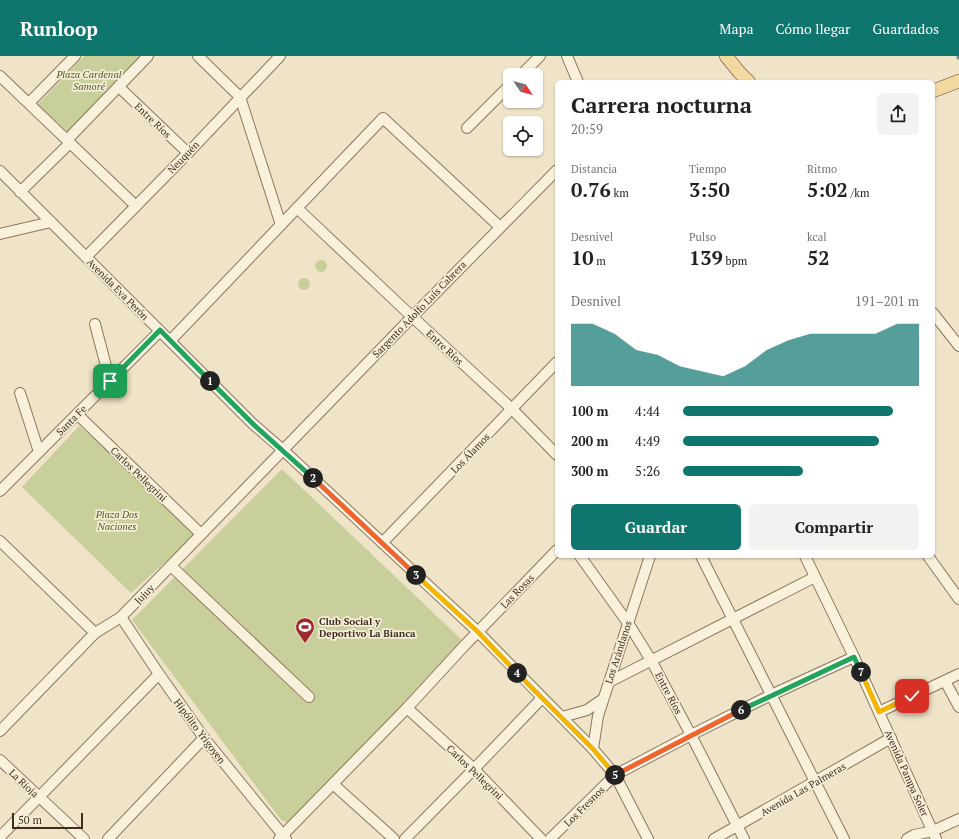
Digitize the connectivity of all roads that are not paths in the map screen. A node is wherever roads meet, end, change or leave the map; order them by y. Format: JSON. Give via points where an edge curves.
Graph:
{"nodes":[{"id":1,"x":75,"y":56,"type":"edge"},
{"id":2,"x":148,"y":56,"type":"edge"},
{"id":3,"x":198,"y":56,"type":"edge"},
{"id":4,"x":280,"y":56,"type":"edge"},
{"id":5,"x":540,"y":56,"type":"edge"},
{"id":6,"x":567,"y":56,"type":"edge"},
{"id":7,"x":726,"y":56,"type":"edge"},
{"id":8,"x":528,"y":68,"type":"edge"},
{"id":9,"x":0,"y":76,"type":"edge"},
{"id":10,"x":577,"y":80,"type":"edge"},
{"id":11,"x":747,"y":80,"type":"edge"},
{"id":12,"x":959,"y":81,"type":"edge"},
{"id":13,"x":119,"y":87,"type":"junction"},
{"id":14,"x":935,"y":90,"type":"edge"},
{"id":15,"x":503,"y":93,"type":"edge"},
{"id":16,"x":240,"y":97,"type":"junction"},
{"id":17,"x":29,"y":104,"type":"junction"},
{"id":18,"x":467,"y":128,"type":"dead end"},
{"id":19,"x":69,"y":141,"type":"junction"},
{"id":20,"x":188,"y":153,"type":"junction"},
{"id":21,"x":0,"y":172,"type":"edge"},
{"id":22,"x":555,"y":172,"type":"edge"},
{"id":23,"x":20,"y":192,"type":"junction"},
{"id":24,"x":136,"y":206,"type":"junction"},
{"id":25,"x":297,"y":208,"type":"junction"},
{"id":26,"x":51,"y":222,"type":"junction"},
{"id":27,"x":281,"y":225,"type":"junction"},
{"id":28,"x":500,"y":227,"type":"junction"},
{"id":29,"x":0,"y":234,"type":"edge"},
{"id":30,"x":86,"y":257,"type":"junction"},
{"id":31,"x":935,"y":316,"type":"edge"},
{"id":32,"x":412,"y":317,"type":"junction"},
{"id":33,"x":95,"y":324,"type":"dead end"},
{"id":34,"x":160,"y":330,"type":"junction"},
{"id":35,"x":170,"y":341,"type":"junction"},
{"id":36,"x":959,"y":346,"type":"edge"},
{"id":37,"x":555,"y":364,"type":"edge"},
{"id":38,"x":110,"y":381,"type":"junction"},
{"id":39,"x":20,"y":393,"type":"dead end"},
{"id":40,"x":512,"y":409,"type":"junction"},
{"id":41,"x":77,"y":414,"type":"junction"},
{"id":42,"x":283,"y":450,"type":"junction"},
{"id":43,"x":39,"y":452,"type":"junction"},
{"id":44,"x":555,"y":453,"type":"edge"},
{"id":45,"x":0,"y":492,"type":"edge"},
{"id":46,"x":201,"y":534,"type":"junction"},
{"id":47,"x":0,"y":541,"type":"edge"},
{"id":48,"x":382,"y":543,"type":"junction"},
{"id":49,"x":555,"y":552,"type":"edge"},
{"id":50,"x":581,"y":558,"type":"edge"},
{"id":51,"x":649,"y":558,"type":"edge"},
{"id":52,"x":702,"y":558,"type":"edge"},
{"id":53,"x":806,"y":558,"type":"edge"},
{"id":54,"x":929,"y":558,"type":"edge"},
{"id":55,"x":171,"y":566,"type":"junction"},
{"id":56,"x":815,"y":577,"type":"junction"},
{"id":57,"x":959,"y":600,"type":"edge"},
{"id":58,"x":121,"y":617,"type":"junction"},
{"id":59,"x":733,"y":619,"type":"junction"},
{"id":60,"x":628,"y":623,"type":"junction"},
{"id":61,"x":478,"y":632,"type":"junction"},
{"id":62,"x":95,"y":633,"type":"junction"},
{"id":63,"x":854,"y":657,"type":"junction"},
{"id":64,"x":651,"y":660,"type":"junction"},
{"id":65,"x":159,"y":674,"type":"junction"},
{"id":66,"x":959,"y":674,"type":"edge"},
{"id":67,"x":945,"y":681,"type":"junction"},
{"id":68,"x":609,"y":682,"type":"junction"},
{"id":69,"x":771,"y":695,"type":"junction"},
{"id":70,"x":309,"y":697,"type":"dead end"},
{"id":71,"x":542,"y":698,"type":"junction"},
{"id":72,"x":603,"y":699,"type":"junction"},
{"id":73,"x":959,"y":707,"type":"edge"},
{"id":74,"x":407,"y":708,"type":"junction"},
{"id":75,"x":879,"y":712,"type":"junction"},
{"id":76,"x":562,"y":717,"type":"junction"},
{"id":77,"x":0,"y":731,"type":"edge"},
{"id":78,"x":691,"y":735,"type":"junction"},
{"id":79,"x":204,"y":738,"type":"junction"},
{"id":80,"x":892,"y":738,"type":"junction"},
{"id":81,"x":593,"y":749,"type":"junction"},
{"id":82,"x":0,"y":760,"type":"edge"},
{"id":83,"x":474,"y":769,"type":"junction"},
{"id":84,"x":615,"y":775,"type":"junction"},
{"id":85,"x":815,"y":782,"type":"junction"},
{"id":86,"x":333,"y":784,"type":"junction"},
{"id":87,"x":39,"y":796,"type":"junction"},
{"id":88,"x":959,"y":819,"type":"edge"},
{"id":89,"x":737,"y":826,"type":"junction"},
{"id":90,"x":934,"y":835,"type":"edge"},
{"id":91,"x":0,"y":837,"type":"edge"},
{"id":92,"x":282,"y":838,"type":"edge"},
{"id":93,"x":84,"y":839,"type":"edge"},
{"id":94,"x":108,"y":839,"type":"edge"},
{"id":95,"x":394,"y":839,"type":"edge"},
{"id":96,"x":405,"y":839,"type":"edge"},
{"id":97,"x":542,"y":839,"type":"edge"},
{"id":98,"x":550,"y":839,"type":"edge"},
{"id":99,"x":648,"y":839,"type":"edge"},
{"id":100,"x":714,"y":839,"type":"edge"},
{"id":101,"x":744,"y":839,"type":"edge"},
{"id":102,"x":844,"y":839,"type":"edge"},
{"id":103,"x":907,"y":839,"type":"edge"}],
"edges":[{"from":1,"to":17,"type":"street"},
{"from":2,"to":13,"type":"street"},
{"from":3,"to":16,"type":"street"},
{"from":4,"to":16,"type":"street","name":"Neuquén"},
{"from":5,"to":8,"type":"street"},
{"from":6,"to":10,"type":"street"},
{"from":7,"to":11,"type":"main road"},
{"from":9,"to":17,"type":"street"},
{"from":12,"to":14,"type":"main road"},
{"from":13,"to":19,"type":"street"},
{"from":13,"to":20,"type":"street","name":"Entre Ríos"},
{"from":15,"to":18,"type":"street"},
{"from":16,"to":20,"type":"street","name":"Neuquén"},
{"from":16,"to":27,"type":"street"},
{"from":17,"to":19,"type":"street"},
{"from":19,"to":23,"type":"street"},
{"from":19,"to":24,"type":"street"},
{"from":20,"to":24,"type":"street","name":"Neuquén"},
{"from":21,"to":23,"type":"street","name":"Avenida Eva Perón"},
{"from":22,"to":28,"type":"street","name":"Sargento Adolfo Luis Cabrera"},
{"from":23,"to":26,"type":"street","name":"Avenida Eva Perón"},
{"from":24,"to":30,"type":"street","name":"Neuquén"},
{"from":25,"to":27,"type":"street"},
{"from":25,"to":28,"type":"street","via":[[383,118]]},
{"from":25,"to":32,"type":"street","name":"Entre Ríos"},
{"from":26,"to":29,"type":"street"},
{"from":26,"to":30,"type":"street","name":"Avenida Eva Perón"},
{"from":27,"to":35,"type":"street"},
{"from":28,"to":32,"type":"street","name":"Sargento Adolfo Luis Cabrera"},
{"from":30,"to":34,"type":"street","name":"Avenida Eva Perón"},
{"from":31,"to":36,"type":"street"},
{"from":32,"to":40,"type":"street","name":"Entre Ríos"},
{"from":32,"to":42,"type":"street","name":"Sargento Adolfo Luis Cabrera"},
{"from":33,"to":38,"type":"street"},
{"from":34,"to":35,"type":"street","name":"Avenida Eva Perón"},
{"from":34,"to":38,"type":"street","name":"Santa Fe"},
{"from":35,"to":42,"type":"street","name":"Avenida Eva Perón","via":[[253,424]]},
{"from":37,"to":40,"type":"street","name":"Los Álamos"},
{"from":38,"to":41,"type":"street","name":"Santa Fe"},
{"from":39,"to":43,"type":"street"},
{"from":40,"to":44,"type":"street","name":"Entre Ríos"},
{"from":40,"to":48,"type":"street","name":"Los Álamos"},
{"from":41,"to":43,"type":"street","name":"Santa Fe"},
{"from":41,"to":46,"type":"street","name":"Carlos Pellegrini"},
{"from":42,"to":46,"type":"street","name":"Jujuy"},
{"from":42,"to":48,"type":"street","name":"Avenida Eva Perón"},
{"from":43,"to":45,"type":"street","name":"Santa Fe"},
{"from":46,"to":55,"type":"street","name":"Jujuy"},
{"from":47,"to":62,"type":"street"},
{"from":48,"to":61,"type":"street","name":"Avenida Eva Perón"},
{"from":49,"to":61,"type":"street","name":"Las Rosas"},
{"from":50,"to":60,"type":"street","name":"Entre Ríos"},
{"from":51,"to":60,"type":"street","name":"Los Arándanos"},
{"from":52,"to":59,"type":"street"},
{"from":53,"to":56,"type":"street","name":"Avenida Pampa Soler"},
{"from":54,"to":57,"type":"street"},
{"from":55,"to":58,"type":"street","name":"Jujuy"},
{"from":55,"to":70,"type":"street"},
{"from":56,"to":59,"type":"street"},
{"from":56,"to":63,"type":"street","name":"Avenida Pampa Soler"},
{"from":58,"to":62,"type":"street","name":"Jujuy"},
{"from":58,"to":65,"type":"street","name":"Hipólito Yrigoyen"},
{"from":59,"to":64,"type":"street"},
{"from":59,"to":69,"type":"street"},
{"from":60,"to":64,"type":"street","name":"Entre Ríos"},
{"from":60,"to":68,"type":"street","name":"Los Arándanos"},
{"from":61,"to":71,"type":"street","name":"Avenida Eva Perón"},
{"from":61,"to":74,"type":"street","name":"Las Rosas"},
{"from":62,"to":77,"type":"street","name":"Jujuy"},
{"from":63,"to":69,"type":"street","name":"Los Fresnos"},
{"from":63,"to":75,"type":"street","name":"Avenida Pampa Soler"},
{"from":64,"to":68,"type":"street"},
{"from":64,"to":78,"type":"street","name":"Entre Ríos"},
{"from":65,"to":79,"type":"street","name":"Hipólito Yrigoyen"},
{"from":65,"to":87,"type":"street"},
{"from":66,"to":67,"type":"street"},
{"from":67,"to":73,"type":"street"},
{"from":67,"to":75,"type":"street"},
{"from":68,"to":72,"type":"street","name":"Los Arándanos"},
{"from":69,"to":78,"type":"street","name":"Los Fresnos"},
{"from":69,"to":85,"type":"street"},
{"from":71,"to":76,"type":"street","name":"Avenida Eva Perón"},
{"from":71,"to":83,"type":"street"},
{"from":72,"to":76,"type":"street","via":[[587,710]]},
{"from":72,"to":81,"type":"street","name":"Los Arándanos"},
{"from":74,"to":83,"type":"street","name":"Carlos Pellegrini"},
{"from":74,"to":86,"type":"street","name":"Las Rosas"},
{"from":75,"to":80,"type":"street","name":"Avenida Pampa Soler"},
{"from":76,"to":81,"type":"street","name":"Avenida Eva Perón"},
{"from":78,"to":84,"type":"street","name":"Los Fresnos"},
{"from":78,"to":89,"type":"street","name":"Entre Ríos"},
{"from":79,"to":92,"type":"street","name":"Hipólito Yrigoyen"},
{"from":79,"to":94,"type":"street"},
{"from":80,"to":85,"type":"street","name":"Avenida Las Palmeras"},
{"from":80,"to":90,"type":"street","name":"Avenida Pampa Soler"},
{"from":81,"to":84,"type":"street","name":"Avenida Eva Perón"},
{"from":82,"to":87,"type":"street","name":"La Rioja"},
{"from":83,"to":96,"type":"street"},
{"from":83,"to":97,"type":"street","name":"Carlos Pellegrini"},
{"from":84,"to":98,"type":"street","name":"Los Fresnos"},
{"from":84,"to":99,"type":"street","name":"Avenida Eva Perón"},
{"from":85,"to":89,"type":"street","name":"Avenida Las Palmeras"},
{"from":85,"to":102,"type":"street"},
{"from":86,"to":92,"type":"street","name":"Las Rosas"},
{"from":86,"to":95,"type":"street"},
{"from":87,"to":91,"type":"street"},
{"from":87,"to":93,"type":"street","name":"La Rioja"},
{"from":88,"to":90,"type":"street"},
{"from":89,"to":100,"type":"street","name":"Avenida Las Palmeras"},
{"from":89,"to":101,"type":"street","name":"Entre Ríos"},
{"from":90,"to":103,"type":"street","via":[[914,835]]}]}
